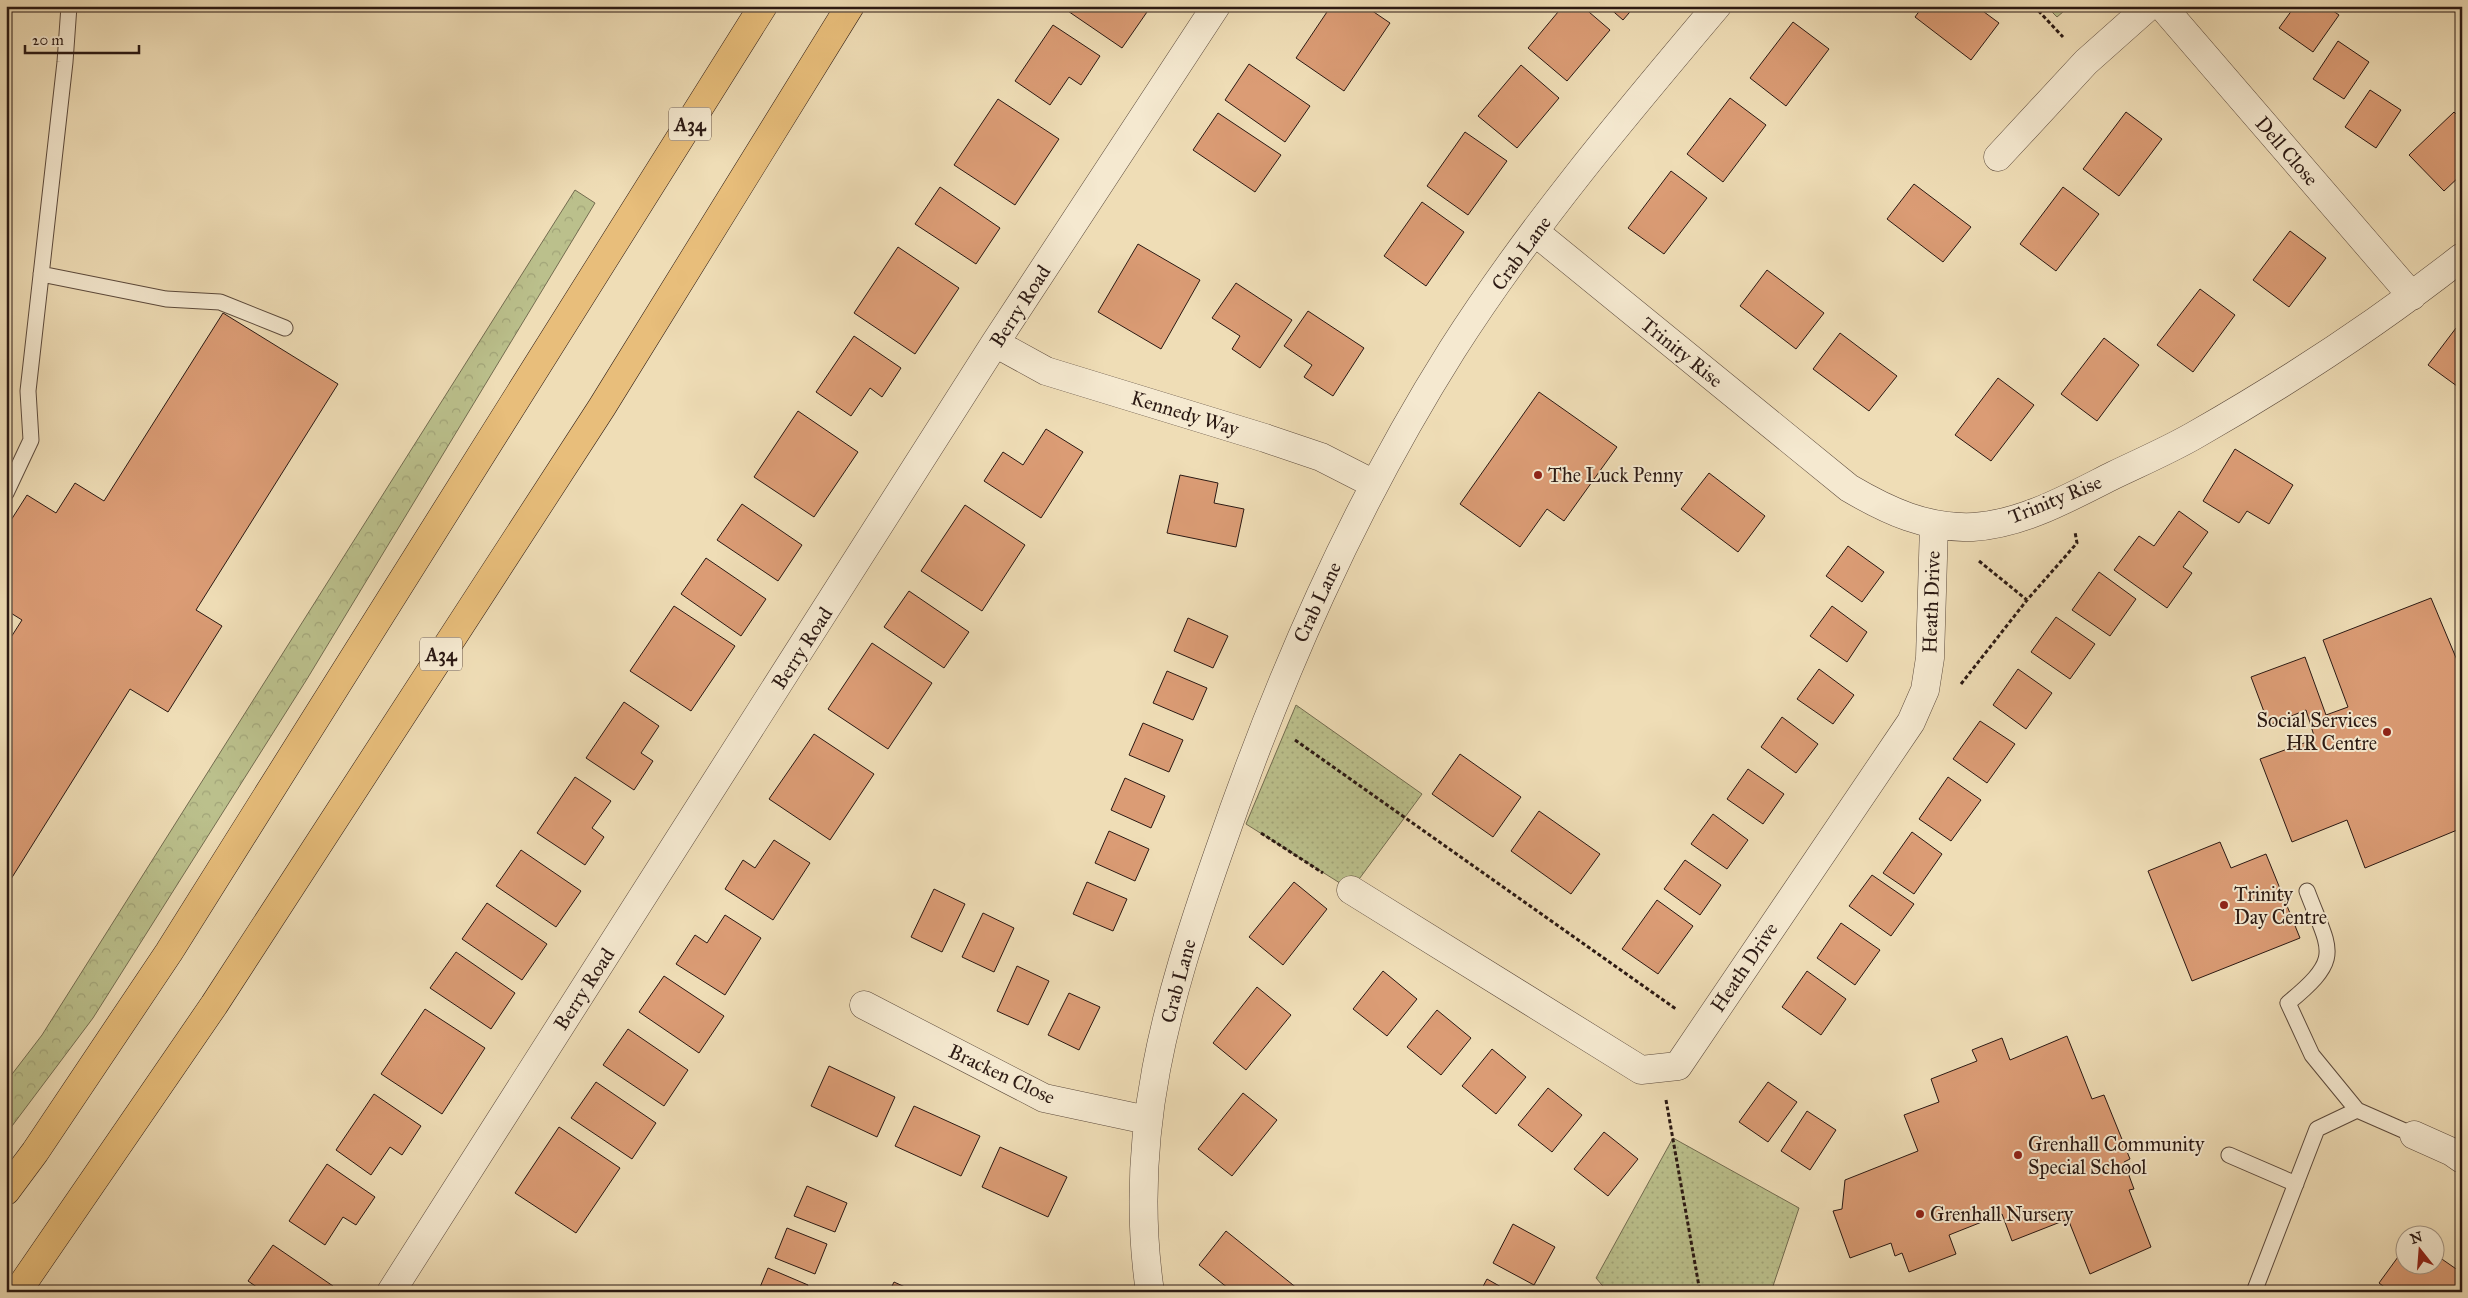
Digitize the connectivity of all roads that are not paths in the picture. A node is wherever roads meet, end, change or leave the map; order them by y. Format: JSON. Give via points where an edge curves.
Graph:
{"nodes":[{"id":1,"x":69,"y":6,"type":"edge"},
{"id":2,"x":763,"y":6,"type":"edge"},
{"id":3,"x":850,"y":6,"type":"edge"},
{"id":4,"x":1216,"y":6,"type":"edge"},
{"id":5,"x":1716,"y":6,"type":"edge"},
{"id":6,"x":2149,"y":6,"type":"edge"},
{"id":7,"x":2162,"y":6,"type":"edge"},
{"id":8,"x":1998,"y":157,"type":"dead end"},
{"id":9,"x":1535,"y":232,"type":"junction"},
{"id":10,"x":2462,"y":257,"type":"edge"},
{"id":11,"x":41,"y":274,"type":"junction"},
{"id":12,"x":2412,"y":296,"type":"junction"},
{"id":13,"x":285,"y":328,"type":"dead end"},
{"id":14,"x":995,"y":343,"type":"junction"},
{"id":15,"x":1374,"y":484,"type":"junction"},
{"id":16,"x":6,"y":493,"type":"edge"},
{"id":17,"x":1934,"y":525,"type":"junction"},
{"id":18,"x":1351,"y":890,"type":"road end"},
{"id":19,"x":2308,"y":891,"type":"dead end"},
{"id":20,"x":864,"y":1005,"type":"dead end"},
{"id":21,"x":2358,"y":1110,"type":"junction"},
{"id":22,"x":1147,"y":1120,"type":"junction"},
{"id":23,"x":2414,"y":1136,"type":"joint"},
{"id":24,"x":2229,"y":1155,"type":"dead end"},
{"id":25,"x":2462,"y":1159,"type":"edge"},
{"id":26,"x":2296,"y":1184,"type":"junction"},
{"id":27,"x":6,"y":1191,"type":"edge"},
{"id":28,"x":17,"y":1292,"type":"edge"},
{"id":29,"x":391,"y":1292,"type":"edge"},
{"id":30,"x":1150,"y":1292,"type":"edge"},
{"id":31,"x":2254,"y":1292,"type":"edge"}],
"edges":[{"from":1,"to":11,"type":"lane","via":[[66,62]]},
{"from":2,"to":27,"type":"highway","number":"A34","via":[[169,952]]},
{"from":3,"to":28,"type":"highway","number":"A34","via":[[602,407],[225,988]]},
{"from":4,"to":14,"type":"street","name":"Berry Road"},
{"from":5,"to":9,"type":"street","name":"Crab Lane","via":[[1618,123]]},
{"from":6,"to":8,"type":"street","via":[[2086,62]]},
{"from":7,"to":12,"type":"street","name":"Dell Close"},
{"from":9,"to":15,"type":"street","name":"Crab Lane","via":[[1453,349]]},
{"from":9,"to":17,"type":"street","name":"Trinity Rise","via":[[1849,488],[1903,517]]},
{"from":10,"to":12,"type":"street","name":"Trinity Rise"},
{"from":11,"to":13,"type":"lane","via":[[166,299],[220,302]]},
{"from":11,"to":16,"type":"lane","via":[[28,392],[31,440]]},
{"from":12,"to":17,"type":"street","name":"Trinity Rise","via":[[2336,348],[2194,435],[2069,497],[2017,519],[1973,527]]},
{"from":14,"to":15,"type":"street","name":"Kennedy Way","via":[[1046,371],[1321,457]]},
{"from":14,"to":29,"type":"street","name":"Berry Road"},
{"from":15,"to":22,"type":"street","name":"Crab Lane","via":[[1308,619],[1232,814],[1190,935],[1155,1068]]},
{"from":17,"to":18,"type":"street","name":"Heath Drive","via":[[1930,658],[1925,690],[1910,722],[1678,1066],[1641,1070]]},
{"from":19,"to":21,"type":"lane","via":[[2327,945],[2328,958],[2312,983],[2288,1003],[2312,1055]]},
{"from":20,"to":22,"type":"street","name":"Bracken Close","via":[[1044,1098]]},
{"from":21,"to":23,"type":"lane"},
{"from":21,"to":26,"type":"lane","via":[[2317,1129]]},
{"from":22,"to":30,"type":"street","name":"Crab Lane","via":[[1142,1202]]},
{"from":23,"to":25,"type":"street"},
{"from":24,"to":26,"type":"lane"},
{"from":26,"to":31,"type":"lane"}]}
